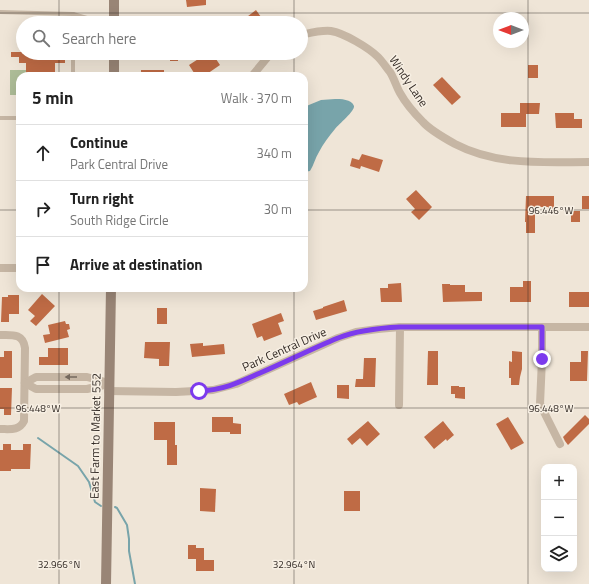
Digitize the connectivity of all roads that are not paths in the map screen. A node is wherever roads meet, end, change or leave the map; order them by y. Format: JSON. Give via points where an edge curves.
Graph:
{"nodes":[{"id":1,"x":114,"y":0,"type":"edge"},
{"id":2,"x":0,"y":12,"type":"edge"},
{"id":3,"x":73,"y":14,"type":"joint"},
{"id":4,"x":80,"y":16,"type":"edge"},
{"id":5,"x":114,"y":16,"type":"edge"},
{"id":6,"x":308,"y":34,"type":"edge"},
{"id":7,"x":73,"y":60,"type":"edge"},
{"id":8,"x":114,"y":60,"type":"edge"},
{"id":9,"x":265,"y":60,"type":"edge"},
{"id":10,"x":73,"y":72,"type":"edge"},
{"id":11,"x":114,"y":72,"type":"edge"},
{"id":12,"x":255,"y":72,"type":"edge"},
{"id":13,"x":0,"y":118,"type":"edge"},
{"id":14,"x":16,"y":118,"type":"edge"},
{"id":15,"x":589,"y":162,"type":"edge"},
{"id":16,"x":0,"y":268,"type":"edge"},
{"id":17,"x":16,"y":268,"type":"edge"},
{"id":18,"x":111,"y":292,"type":"edge"},
{"id":19,"x":400,"y":327,"type":"junction"},
{"id":20,"x":542,"y":327,"type":"junction"},
{"id":21,"x":589,"y":327,"type":"edge"},
{"id":22,"x":0,"y":335,"type":"edge"},
{"id":23,"x":24,"y":383,"type":"junction"},
{"id":24,"x":109,"y":387,"type":"junction"},
{"id":25,"x":399,"y":405,"type":"dead end"},
{"id":26,"x":0,"y":429,"type":"edge"},
{"id":27,"x":560,"y":444,"type":"dead end"},
{"id":28,"x":106,"y":584,"type":"edge"}],
"edges":[{"from":1,"to":5,"type":"main road"},
{"from":2,"to":3,"type":"lane"},
{"from":3,"to":4,"type":"lane"},
{"from":6,"to":15,"type":"street","name":"Windy Lane","via":[[321,31],[336,32],[369,50],[390,72],[400,93],[424,123],[456,145],[480,155],[503,160]]},
{"from":7,"to":10,"type":"lane"},
{"from":8,"to":11,"type":"main road"},
{"from":9,"to":12,"type":"street"},
{"from":13,"to":14,"type":"lane"},
{"from":16,"to":17,"type":"street"},
{"from":18,"to":24,"type":"main road","name":"East Farm to Market 552"},
{"from":19,"to":20,"type":"street","name":"Park Central Drive"},
{"from":19,"to":24,"type":"street","name":"Park Central Drive","via":[[378,328],[338,338],[236,384],[214,390],[176,392]]},
{"from":19,"to":25,"type":"street"},
{"from":20,"to":21,"type":"street","name":"Park Central Drive"},
{"from":20,"to":27,"type":"street","via":[[540,404]]},
{"from":22,"to":23,"type":"street","via":[[15,335],[22,340],[25,348]]},
{"from":23,"to":24,"type":"street","via":[[36,389]]},
{"from":24,"to":23,"type":"street","one_way":true,"via":[[87,377],[36,377]]},
{"from":23,"to":26,"type":"street","via":[[24,421],[15,429]]},
{"from":24,"to":28,"type":"main road","name":"East Farm to Market 552"}]}
